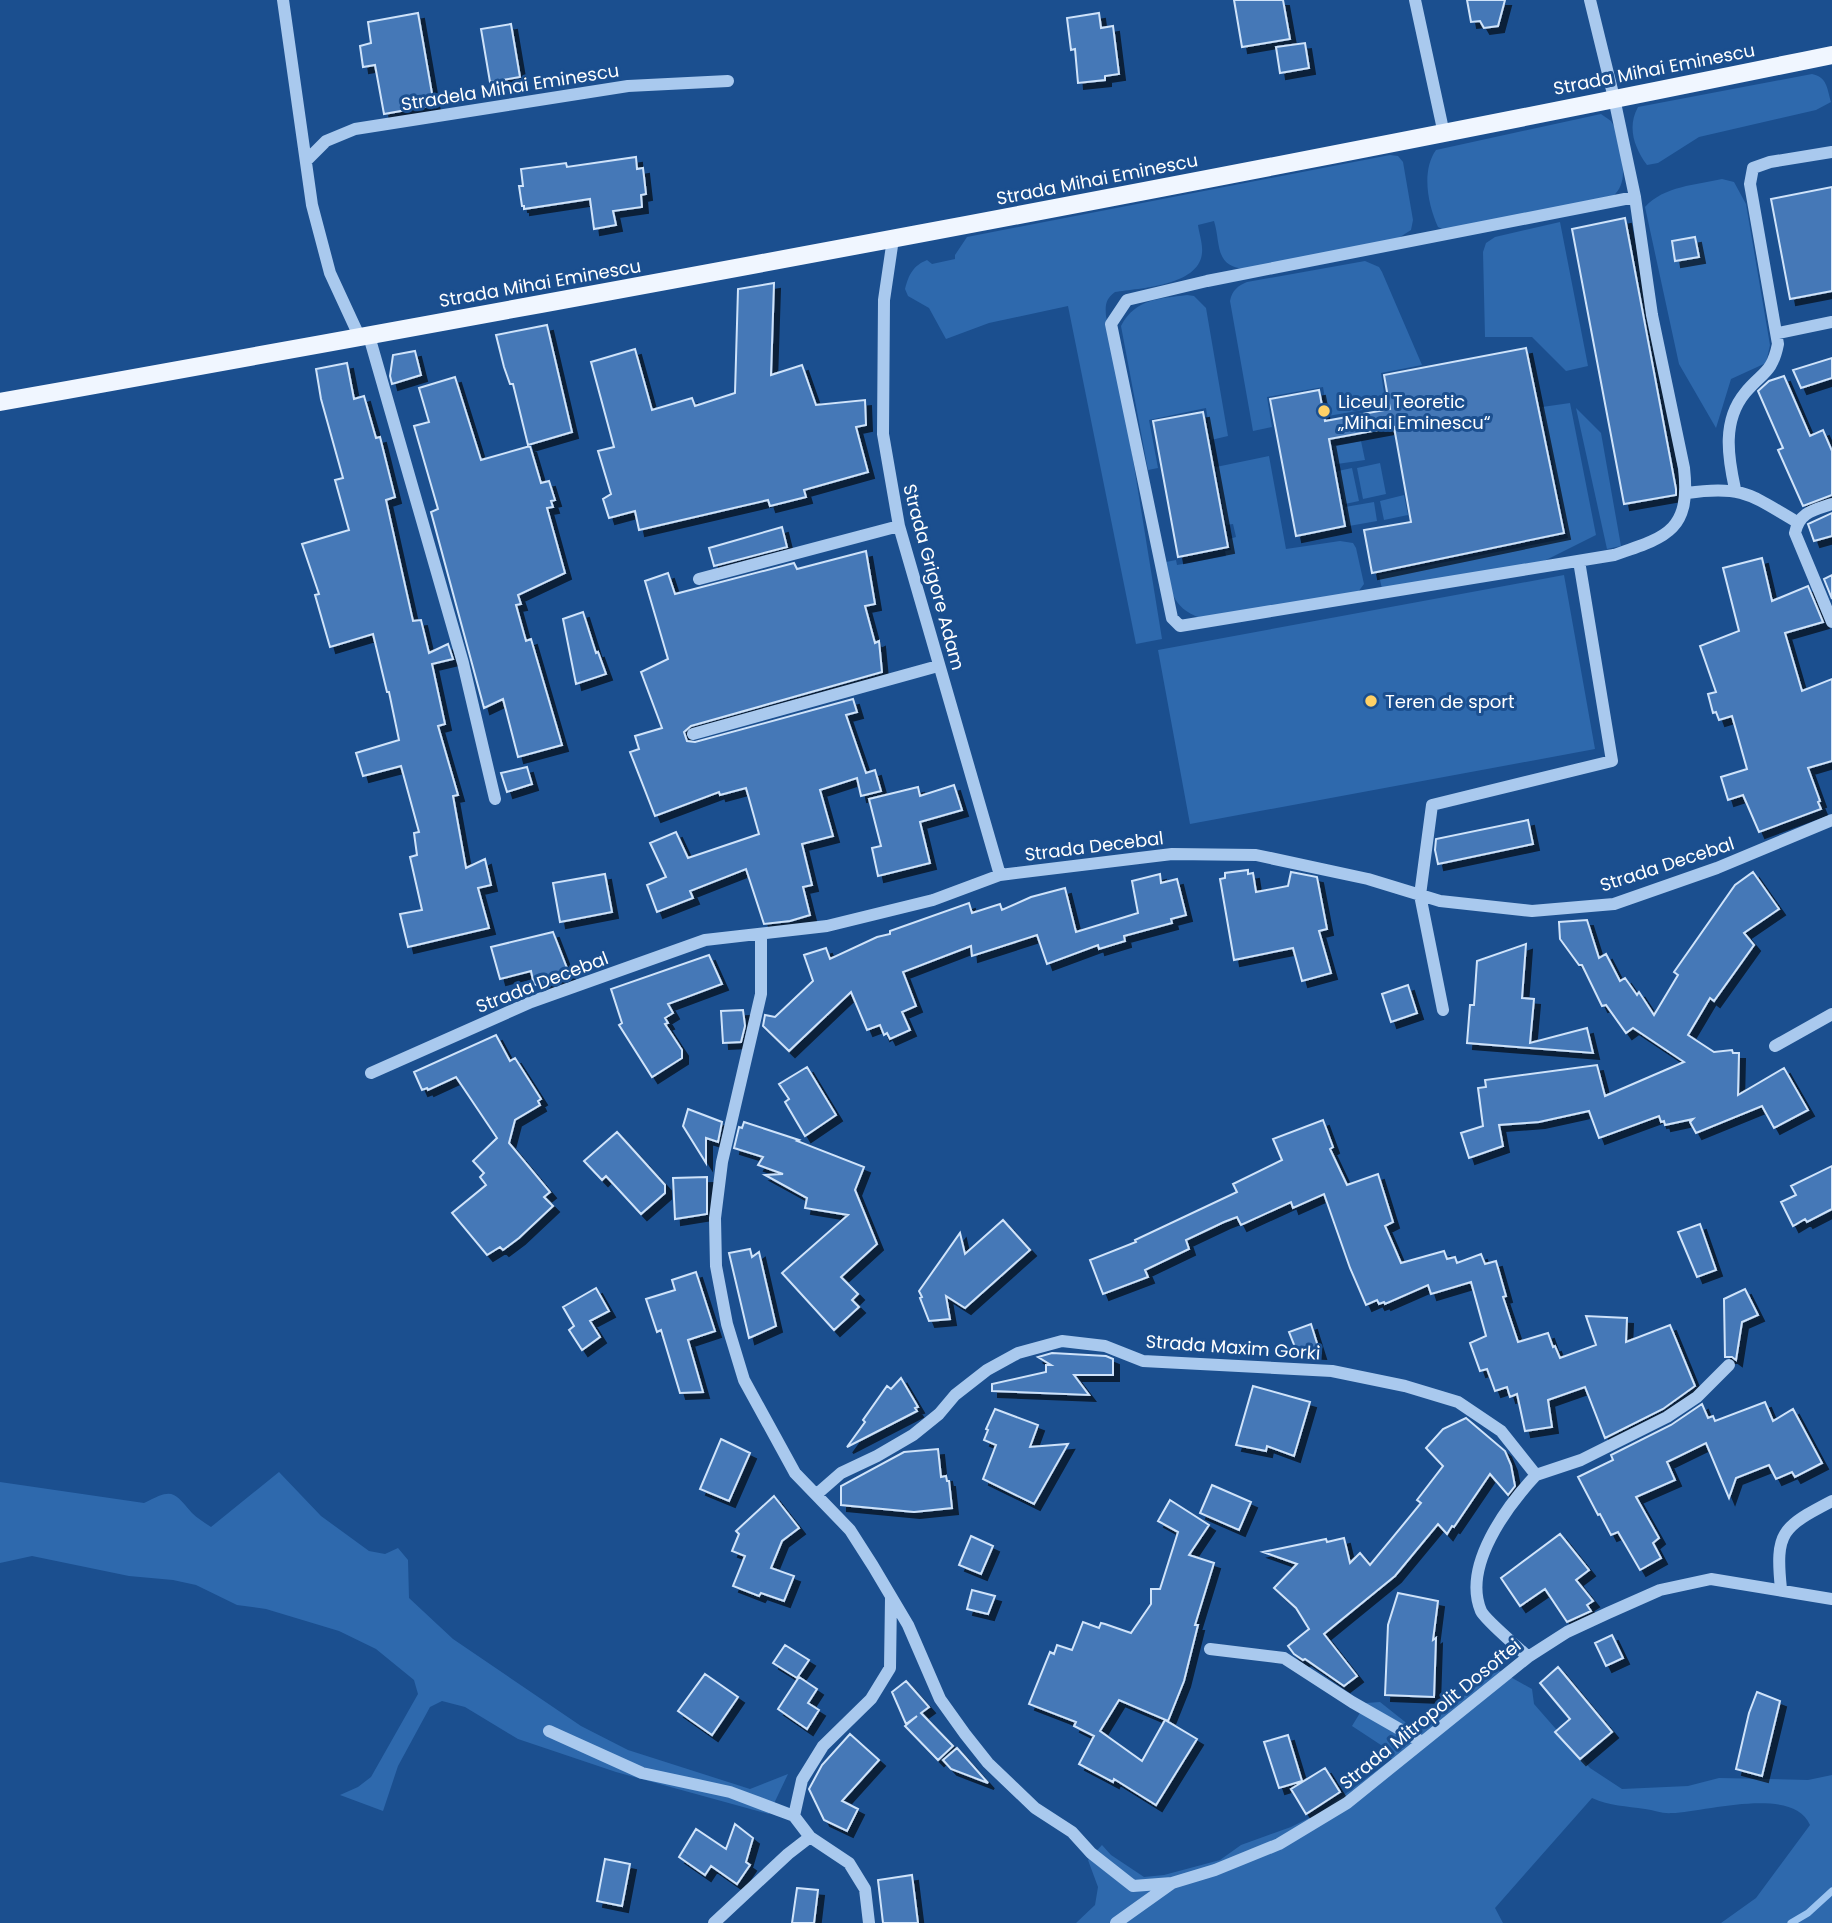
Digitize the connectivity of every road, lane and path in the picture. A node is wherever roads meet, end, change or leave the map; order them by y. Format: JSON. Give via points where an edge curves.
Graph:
{"nodes":[{"id":1,"x":283,"y":0,"type":"edge"},
{"id":2,"x":1415,"y":0,"type":"edge"},
{"id":3,"x":1590,"y":0,"type":"edge"},
{"id":4,"x":1832,"y":55,"type":"edge"},
{"id":5,"x":728,"y":81,"type":"dead end"},
{"id":6,"x":1614,"y":98,"type":"junction"},
{"id":7,"x":1444,"y":134,"type":"junction"},
{"id":8,"x":1832,"y":152,"type":"edge"},
{"id":9,"x":307,"y":160,"type":"junction"},
{"id":10,"x":1635,"y":197,"type":"junction"},
{"id":11,"x":893,"y":239,"type":"junction"},
{"id":12,"x":1832,"y":322,"type":"edge"},
{"id":13,"x":1778,"y":333,"type":"junction"},
{"id":14,"x":364,"y":337,"type":"junction"},
{"id":15,"x":0,"y":402,"type":"edge"},
{"id":16,"x":1735,"y":489,"type":"junction"},
{"id":17,"x":1687,"y":493,"type":"junction"},
{"id":18,"x":1832,"y":504,"type":"edge"},
{"id":19,"x":1797,"y":522,"type":"junction"},
{"id":20,"x":899,"y":526,"type":"junction"},
{"id":21,"x":1579,"y":561,"type":"junction"},
{"id":22,"x":699,"y":579,"type":"dead end"},
{"id":23,"x":1832,"y":622,"type":"edge"},
{"id":24,"x":939,"y":666,"type":"junction"},
{"id":25,"x":693,"y":734,"type":"dead end"},
{"id":26,"x":495,"y":799,"type":"dead end"},
{"id":27,"x":1832,"y":820,"type":"edge"},
{"id":28,"x":1000,"y":875,"type":"junction"},
{"id":29,"x":1420,"y":895,"type":"junction"},
{"id":30,"x":761,"y":935,"type":"junction"},
{"id":31,"x":1443,"y":1010,"type":"dead end"},
{"id":32,"x":1832,"y":1014,"type":"edge"},
{"id":33,"x":1775,"y":1046,"type":"dead end"},
{"id":34,"x":372,"y":1073,"type":"dead end"},
{"id":35,"x":1729,"y":1365,"type":"dead end"},
{"id":36,"x":1536,"y":1475,"type":"junction"},
{"id":37,"x":817,"y":1494,"type":"junction"},
{"id":38,"x":1832,"y":1501,"type":"edge"},
{"id":39,"x":1781,"y":1589,"type":"junction"},
{"id":40,"x":891,"y":1597,"type":"junction"},
{"id":41,"x":1832,"y":1599,"type":"edge"},
{"id":42,"x":1210,"y":1649,"type":"dead end"},
{"id":43,"x":1528,"y":1657,"type":"junction"},
{"id":44,"x":549,"y":1731,"type":"dead end"},
{"id":45,"x":1422,"y":1742,"type":"junction"},
{"id":46,"x":794,"y":1816,"type":"junction"},
{"id":47,"x":810,"y":1837,"type":"junction"},
{"id":48,"x":1171,"y":1883,"type":"junction"},
{"id":49,"x":714,"y":1923,"type":"edge"},
{"id":50,"x":869,"y":1923,"type":"edge"},
{"id":51,"x":1116,"y":1923,"type":"edge"}],
"edges":[{"from":1,"to":9,"type":"street"},
{"from":2,"to":7,"type":"street"},
{"from":3,"to":6,"type":"street"},
{"from":4,"to":6,"type":"main road","name":"Strada Mihai Eminescu"},
{"from":5,"to":9,"type":"street","name":"Stradela Mihai Eminescu","via":[[628,86],[355,129],[326,141]]},
{"from":6,"to":7,"type":"main road","name":"Strada Mihai Eminescu"},
{"from":6,"to":10,"type":"street"},
{"from":7,"to":11,"type":"main road","name":"Strada Mihai Eminescu"},
{"from":8,"to":13,"type":"street","via":[[1753,168],[1750,184]]},
{"from":9,"to":14,"type":"street","via":[[330,273]]},
{"from":10,"to":17,"type":"street","via":[[1652,315]]},
{"from":10,"to":21,"type":"street","via":[[1127,300],[1111,324],[1168,604],[1180,626]]},
{"from":11,"to":14,"type":"main road","name":"Strada Mihai Eminescu"},
{"from":11,"to":20,"type":"street","name":"Strada Grigore Adam","via":[[884,300],[883,434]]},
{"from":12,"to":13,"type":"street"},
{"from":13,"to":16,"type":"street","via":[[1776,358],[1744,394],[1728,432]]},
{"from":14,"to":15,"type":"main road","name":"Strada Mihai Eminescu"},
{"from":14,"to":26,"type":"street","via":[[463,663]]},
{"from":16,"to":17,"type":"street"},
{"from":16,"to":19,"type":"street"},
{"from":17,"to":21,"type":"street","via":[[1682,517],[1660,540]]},
{"from":18,"to":19,"type":"street","via":[[1806,512]]},
{"from":19,"to":23,"type":"street","via":[[1799,545]]},
{"from":20,"to":22,"type":"street"},
{"from":20,"to":24,"type":"street","name":"Strada Grigore Adam"},
{"from":21,"to":29,"type":"street","via":[[1612,761],[1432,805]]},
{"from":24,"to":25,"type":"street"},
{"from":24,"to":28,"type":"street","name":"Strada Grigore Adam"},
{"from":27,"to":29,"type":"street","name":"Strada Decebal","via":[[1614,904],[1532,911]]},
{"from":28,"to":29,"type":"street","name":"Strada Decebal","via":[[1172,854],[1256,855]]},
{"from":28,"to":30,"type":"street","name":"Strada Decebal","via":[[933,900],[827,926]]},
{"from":29,"to":31,"type":"street"},
{"from":30,"to":34,"type":"street","name":"Strada Decebal","via":[[705,940],[531,1002]]},
{"from":30,"to":37,"type":"street","via":[[761,993],[722,1163],[715,1218],[716,1266],[744,1380],[795,1473]]},
{"from":32,"to":33,"type":"street"},
{"from":35,"to":36,"type":"street","via":[[1697,1397],[1667,1417],[1581,1460]]},
{"from":36,"to":37,"type":"street","name":"Strada Maxim Gorki","via":[[1501,1432],[1458,1402],[1405,1386],[1332,1371],[1143,1361],[1105,1346],[1062,1341],[1018,1353],[987,1370],[913,1435],[841,1473]]},
{"from":36,"to":43,"type":"street","via":[[1498,1526],[1481,1556],[1476,1580],[1481,1612]]},
{"from":37,"to":40,"type":"street","via":[[850,1530]]},
{"from":38,"to":39,"type":"street","via":[[1786,1530],[1778,1560]]},
{"from":39,"to":41,"type":"street","name":"Strada Mitropolit Dosoftei"},
{"from":39,"to":43,"type":"street","name":"Strada Mitropolit Dosoftei","via":[[1712,1579],[1660,1590],[1567,1632]]},
{"from":40,"to":46,"type":"street","via":[[890,1668],[871,1699],[823,1746],[802,1780]]},
{"from":40,"to":48,"type":"street","via":[[940,1699],[988,1763],[1035,1808],[1072,1832],[1133,1886]]},
{"from":42,"to":45,"type":"street","via":[[1284,1658]]},
{"from":43,"to":45,"type":"street","name":"Strada Mitropolit Dosoftei"},
{"from":44,"to":46,"type":"street","via":[[642,1773],[730,1792]]},
{"from":45,"to":48,"type":"street","name":"Strada Mitropolit Dosoftei","via":[[1347,1803],[1279,1844]]},
{"from":46,"to":47,"type":"street"},
{"from":47,"to":49,"type":"street"},
{"from":47,"to":50,"type":"street","via":[[849,1863],[865,1889]]},
{"from":48,"to":51,"type":"street","name":"Strada Mitropolit Dosoftei"}]}
